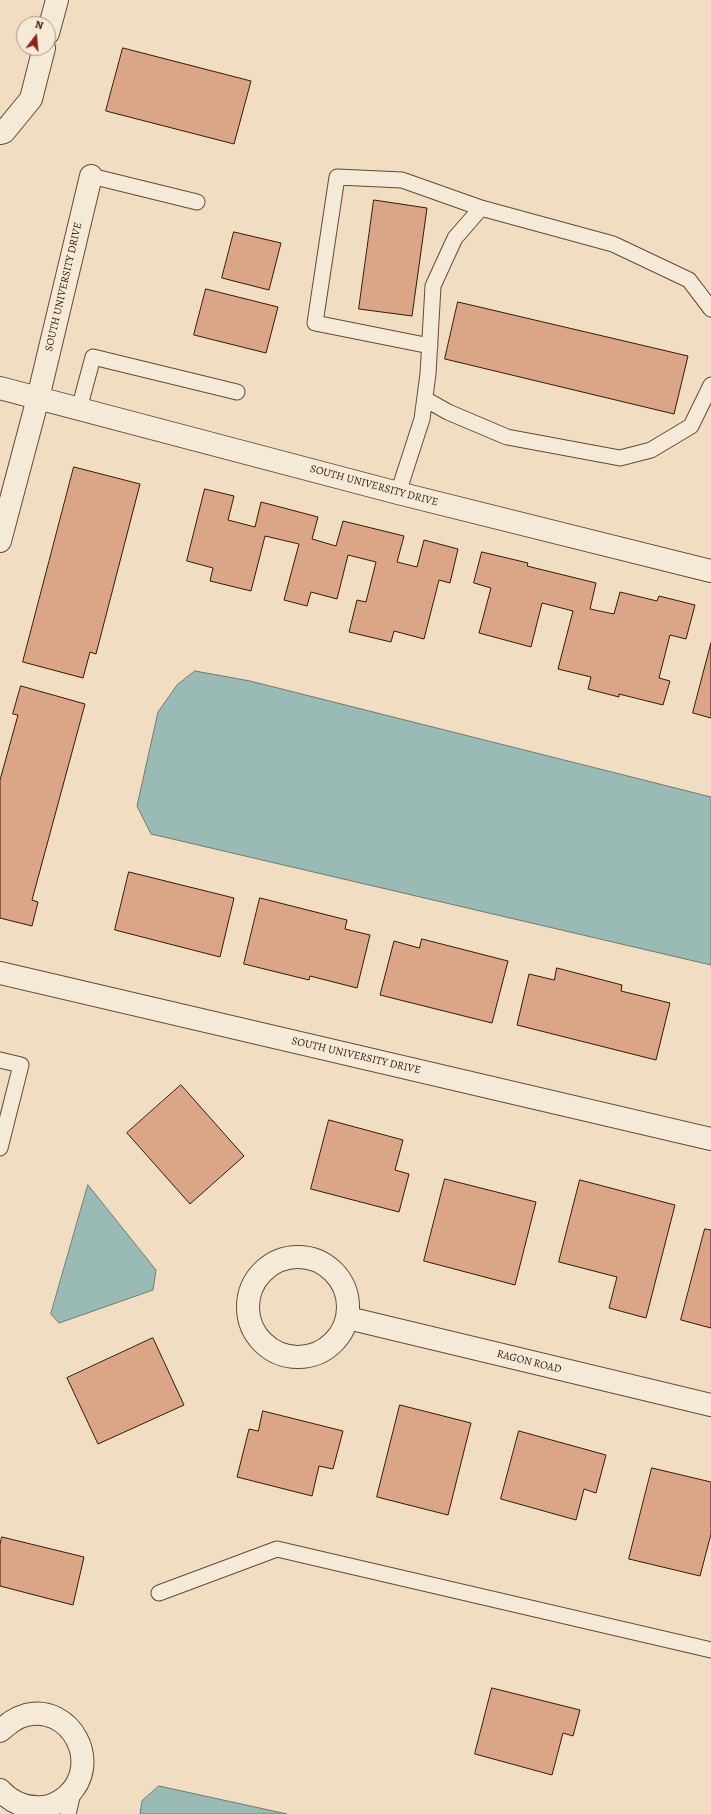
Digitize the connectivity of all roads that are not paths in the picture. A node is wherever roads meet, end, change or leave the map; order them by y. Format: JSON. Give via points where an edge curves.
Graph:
{"nodes":[{"id":1,"x":56,"y":0,"type":"edge"},
{"id":2,"x":52,"y":16,"type":"edge"},
{"id":3,"x":42,"y":56,"type":"edge"},
{"id":4,"x":2,"y":133,"type":"edge"},
{"id":5,"x":91,"y":176,"type":"joint"},
{"id":6,"x":197,"y":202,"type":"dead end"},
{"id":7,"x":481,"y":208,"type":"junction"},
{"id":8,"x":711,"y":309,"type":"edge"},
{"id":9,"x":430,"y":346,"type":"junction"},
{"id":10,"x":711,"y":385,"type":"edge"},
{"id":11,"x":0,"y":388,"type":"edge"},
{"id":12,"x":237,"y":392,"type":"dead end"},
{"id":13,"x":38,"y":398,"type":"junction"},
{"id":14,"x":425,"y":399,"type":"junction"},
{"id":15,"x":79,"y":409,"type":"junction"},
{"id":16,"x":398,"y":493,"type":"junction"},
{"id":17,"x":0,"y":541,"type":"edge"},
{"id":18,"x":711,"y":571,"type":"edge"},
{"id":19,"x":0,"y":973,"type":"edge"},
{"id":20,"x":0,"y":1060,"type":"edge"},
{"id":21,"x":711,"y":1139,"type":"edge"},
{"id":22,"x":0,"y":1148,"type":"edge"},
{"id":23,"x":348,"y":1318,"type":"junction"},
{"id":24,"x":711,"y":1404,"type":"edge"},
{"id":25,"x":159,"y":1593,"type":"dead end"},
{"id":26,"x":711,"y":1650,"type":"edge"},
{"id":27,"x":0,"y":1731,"type":"edge"},
{"id":28,"x":74,"y":1789,"type":"junction"},
{"id":29,"x":0,"y":1790,"type":"edge"},
{"id":30,"x":68,"y":1814,"type":"edge"}],
"edges":[{"from":1,"to":2,"type":"street"},
{"from":3,"to":4,"type":"street","via":[[31,99]]},
{"from":5,"to":6,"type":"lane"},
{"from":5,"to":13,"type":"street","name":"SOUTH UNIVERSITY DRIVE"},
{"from":7,"to":8,"type":"lane","via":[[613,244],[689,280]]},
{"from":7,"to":9,"type":"lane","via":[[455,238],[433,286]]},
{"from":7,"to":9,"type":"lane","via":[[402,180],[337,177],[315,323]]},
{"from":9,"to":14,"type":"lane"},
{"from":10,"to":14,"type":"lane","via":[[691,426],[651,450],[620,458],[507,437],[448,412]]},
{"from":11,"to":13,"type":"street","name":"SOUTH UNIVERSITY DRIVE"},
{"from":12,"to":15,"type":"lane","via":[[93,357]]},
{"from":13,"to":15,"type":"street","name":"SOUTH UNIVERSITY DRIVE"},
{"from":13,"to":17,"type":"street","name":"SOUTH UNIVERSITY DRIVE"},
{"from":14,"to":16,"type":"lane","via":[[422,419]]},
{"from":15,"to":16,"type":"street","name":"SOUTH UNIVERSITY DRIVE"},
{"from":16,"to":18,"type":"street","name":"SOUTH UNIVERSITY DRIVE"},
{"from":19,"to":21,"type":"street","name":"SOUTH UNIVERSITY DRIVE"},
{"from":20,"to":22,"type":"lane","via":[[21,1065]]},
{"from":23,"to":23,"type":"street","via":[[349,1300],[343,1283],[332,1269],[317,1260],[300,1256],[283,1258],[267,1267],[255,1280],[248,1296],[248,1314],[253,1330],[264,1345],[279,1354],[296,1358],[314,1356],[330,1347],[341,1334]]},
{"from":23,"to":24,"type":"street","name":"RAGON ROAD"},
{"from":25,"to":26,"type":"lane","via":[[277,1549]]},
{"from":27,"to":28,"type":"street","via":[[11,1721],[26,1715],[52,1718],[71,1730],[79,1743],[83,1759],[81,1775]]},
{"from":28,"to":29,"type":"street","via":[[62,1800],[49,1806],[35,1808],[20,1805]]},
{"from":28,"to":30,"type":"lane"}]}
